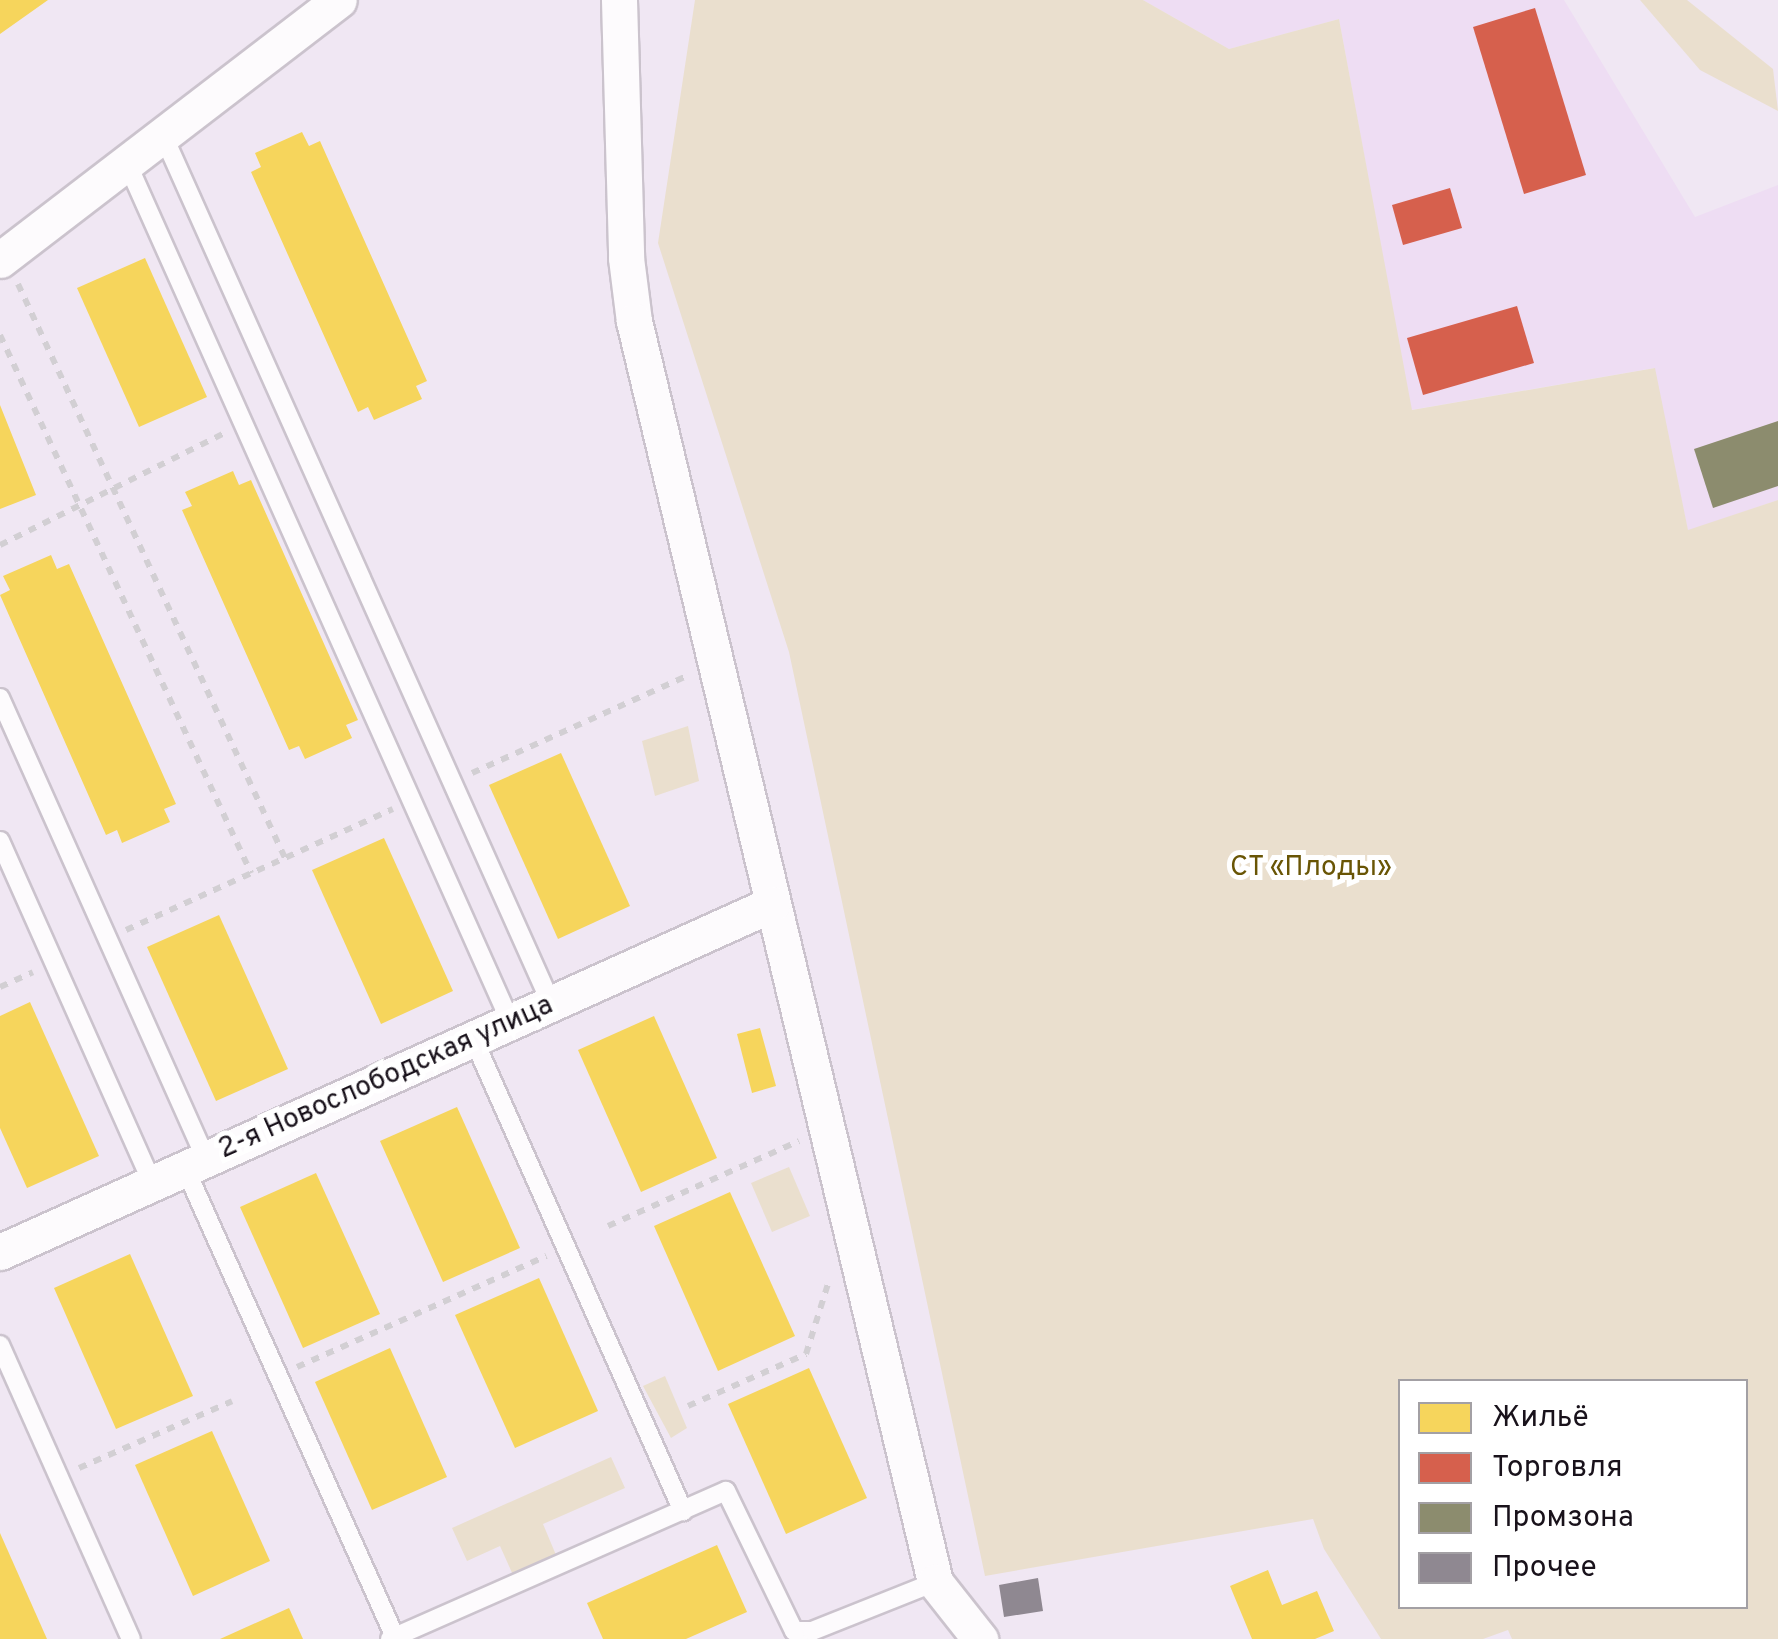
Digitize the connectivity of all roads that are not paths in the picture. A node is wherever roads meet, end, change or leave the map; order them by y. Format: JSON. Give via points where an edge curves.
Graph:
{"nodes":[{"id":1,"x":338,"y":0,"type":"edge"},
{"id":2,"x":619,"y":0,"type":"edge"},
{"id":3,"x":164,"y":135,"type":"junction"},
{"id":4,"x":126,"y":163,"type":"junction"},
{"id":5,"x":2,"y":258,"type":"edge"},
{"id":6,"x":0,"y":698,"type":"edge"},
{"id":7,"x":0,"y":841,"type":"edge"},
{"id":8,"x":772,"y":904,"type":"junction"},
{"id":9,"x":550,"y":1003,"type":"junction"},
{"id":10,"x":510,"y":1022,"type":"junction"},
{"id":11,"x":472,"y":1038,"type":"junction"},
{"id":12,"x":195,"y":1164,"type":"junction"},
{"id":13,"x":152,"y":1183,"type":"junction"},
{"id":14,"x":0,"y":1252,"type":"edge"},
{"id":15,"x":0,"y":1345,"type":"edge"},
{"id":16,"x":683,"y":1510,"type":"junction"},
{"id":17,"x":934,"y":1582,"type":"junction"},
{"id":18,"x":393,"y":1638,"type":"edge"},
{"id":19,"x":131,"y":1639,"type":"edge"},
{"id":20,"x":980,"y":1639,"type":"edge"}],
"edges":[{"from":1,"to":3,"type":"street"},
{"from":2,"to":8,"type":"street","via":[[628,287]]},
{"from":3,"to":4,"type":"street"},
{"from":3,"to":9,"type":"lane"},
{"from":4,"to":5,"type":"street"},
{"from":4,"to":10,"type":"lane"},
{"from":6,"to":12,"type":"lane","via":[[108,939]]},
{"from":7,"to":13,"type":"lane"},
{"from":8,"to":9,"type":"street","name":"2-я Новослободская улица"},
{"from":8,"to":17,"type":"street"},
{"from":9,"to":10,"type":"street","name":"2-я Новослободская улица"},
{"from":10,"to":11,"type":"street","name":"2-я Новослободская улица"},
{"from":11,"to":12,"type":"street","name":"2-я Новослободская улица"},
{"from":11,"to":16,"type":"lane"},
{"from":12,"to":13,"type":"street","name":"2-я Новослободская улица"},
{"from":12,"to":18,"type":"lane","via":[[278,1376]]},
{"from":13,"to":14,"type":"street","name":"2-я Новослободская улица"},
{"from":15,"to":19,"type":"lane"},
{"from":16,"to":17,"type":"lane","via":[[726,1491],[794,1631],[812,1631]]},
{"from":16,"to":18,"type":"lane"},
{"from":17,"to":20,"type":"street"}]}
